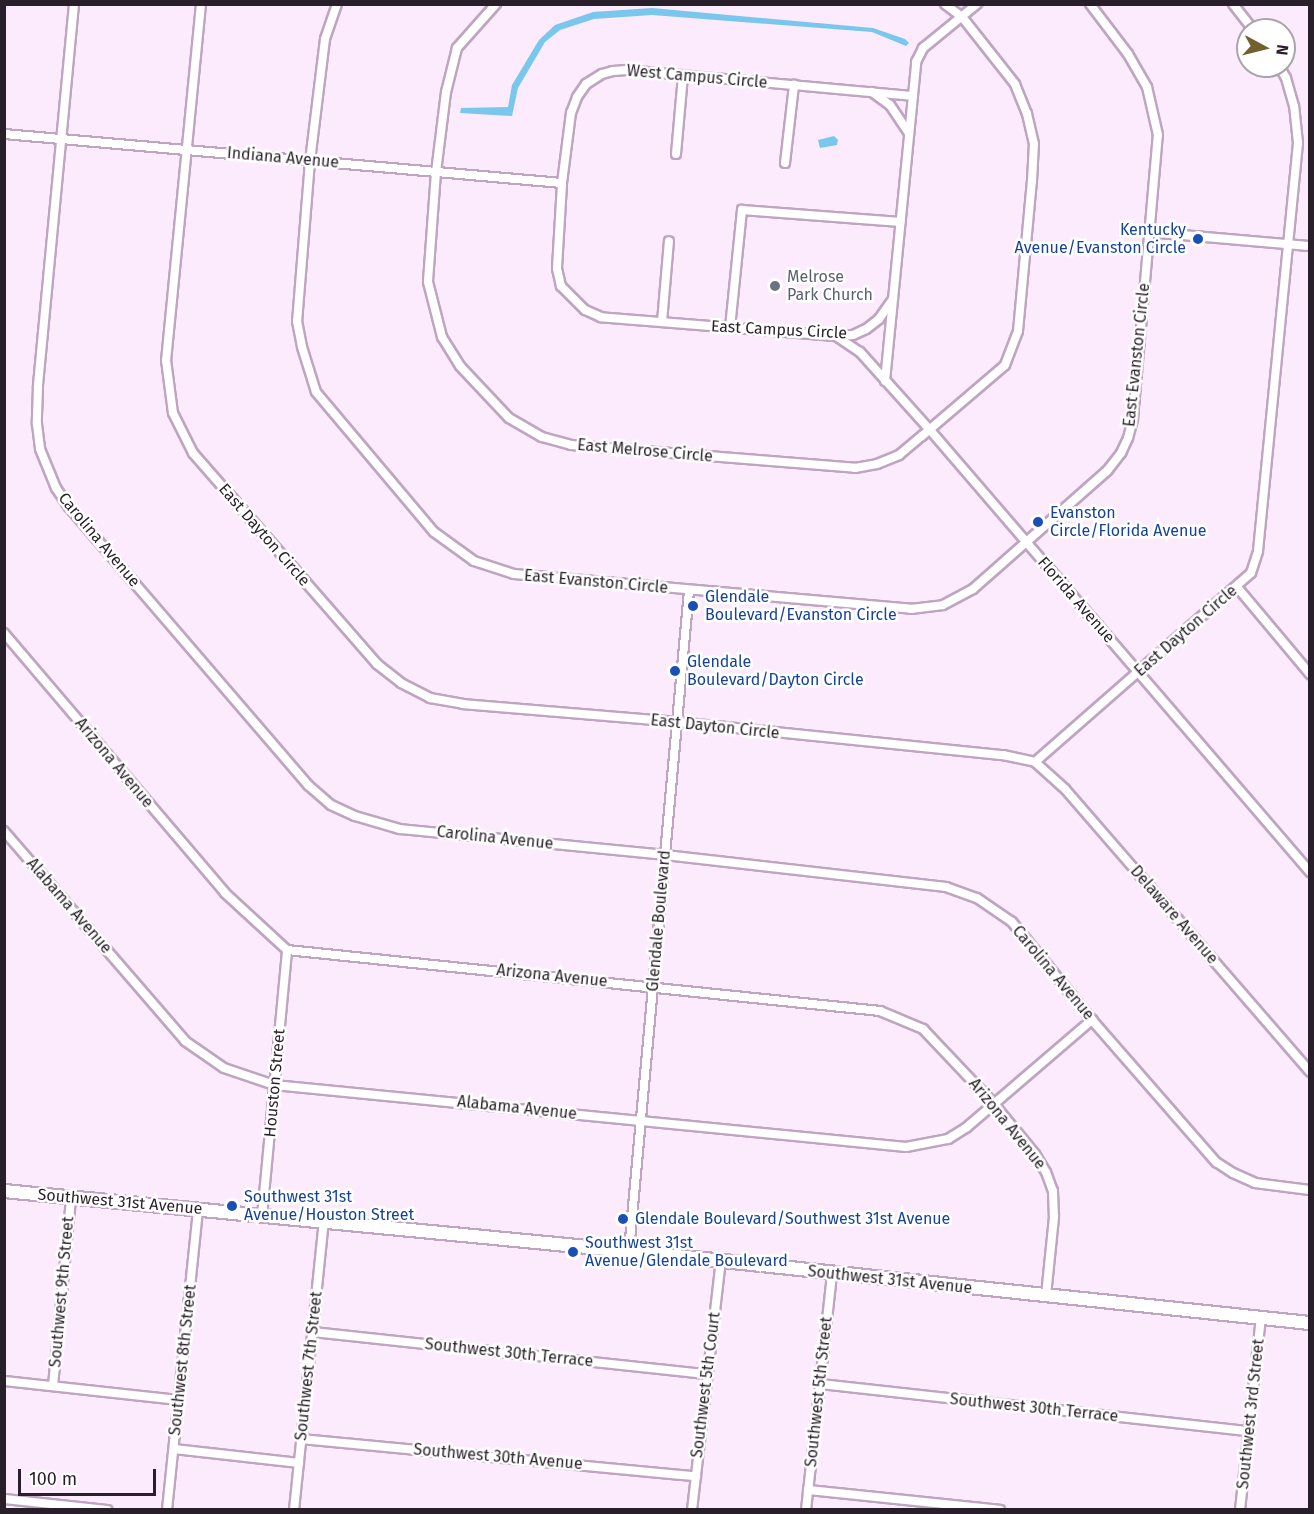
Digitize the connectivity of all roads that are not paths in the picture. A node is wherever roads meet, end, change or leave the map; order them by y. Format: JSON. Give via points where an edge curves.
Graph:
{"nodes":[{"id":1,"x":74,"y":4,"type":"edge"},
{"id":2,"x":201,"y":4,"type":"edge"},
{"id":3,"x":337,"y":4,"type":"edge"},
{"id":4,"x":496,"y":4,"type":"edge"},
{"id":5,"x":945,"y":4,"type":"edge"},
{"id":6,"x":977,"y":4,"type":"edge"},
{"id":7,"x":1090,"y":4,"type":"edge"},
{"id":8,"x":1233,"y":4,"type":"edge"},
{"id":9,"x":962,"y":17,"type":"junction"},
{"id":10,"x":1244,"y":18,"type":"edge"},
{"id":11,"x":683,"y":75,"type":"junction"},
{"id":12,"x":1286,"y":78,"type":"edge"},
{"id":13,"x":794,"y":85,"type":"junction"},
{"id":14,"x":872,"y":92,"type":"junction"},
{"id":15,"x":913,"y":96,"type":"junction"},
{"id":16,"x":910,"y":133,"type":"junction"},
{"id":17,"x":4,"y":134,"type":"edge"},
{"id":18,"x":62,"y":139,"type":"junction"},
{"id":19,"x":186,"y":149,"type":"junction"},
{"id":20,"x":676,"y":154,"type":"dead end"},
{"id":21,"x":310,"y":161,"type":"junction"},
{"id":22,"x":785,"y":163,"type":"dead end"},
{"id":23,"x":436,"y":172,"type":"junction"},
{"id":24,"x":562,"y":183,"type":"junction"},
{"id":25,"x":901,"y":222,"type":"junction"},
{"id":26,"x":1149,"y":232,"type":"junction"},
{"id":27,"x":669,"y":241,"type":"dead end"},
{"id":28,"x":1287,"y":244,"type":"junction"},
{"id":29,"x":1310,"y":246,"type":"edge"},
{"id":30,"x":893,"y":298,"type":"junction"},
{"id":31,"x":662,"y":322,"type":"junction"},
{"id":32,"x":730,"y":327,"type":"junction"},
{"id":33,"x":835,"y":336,"type":"junction"},
{"id":34,"x":885,"y":381,"type":"junction"},
{"id":35,"x":930,"y":430,"type":"junction"},
{"id":36,"x":1025,"y":541,"type":"junction"},
{"id":37,"x":1238,"y":587,"type":"junction"},
{"id":38,"x":689,"y":590,"type":"junction"},
{"id":39,"x":4,"y":633,"type":"edge"},
{"id":40,"x":1138,"y":672,"type":"junction"},
{"id":41,"x":1310,"y":674,"type":"edge"},
{"id":42,"x":677,"y":722,"type":"junction"},
{"id":43,"x":1035,"y":762,"type":"junction"},
{"id":44,"x":4,"y":831,"type":"edge"},
{"id":45,"x":665,"y":855,"type":"junction"},
{"id":46,"x":1310,"y":872,"type":"edge"},
{"id":47,"x":287,"y":950,"type":"junction"},
{"id":48,"x":653,"y":986,"type":"junction"},
{"id":49,"x":1092,"y":1020,"type":"junction"},
{"id":50,"x":1310,"y":1072,"type":"edge"},
{"id":51,"x":274,"y":1085,"type":"junction"},
{"id":52,"x":993,"y":1103,"type":"junction"},
{"id":53,"x":641,"y":1120,"type":"junction"},
{"id":54,"x":1310,"y":1190,"type":"edge"},
{"id":55,"x":4,"y":1191,"type":"edge"},
{"id":56,"x":71,"y":1198,"type":"junction"},
{"id":57,"x":198,"y":1210,"type":"junction"},
{"id":58,"x":262,"y":1216,"type":"junction"},
{"id":59,"x":324,"y":1222,"type":"junction"},
{"id":60,"x":629,"y":1251,"type":"junction"},
{"id":61,"x":721,"y":1261,"type":"junction"},
{"id":62,"x":832,"y":1274,"type":"junction"},
{"id":63,"x":1046,"y":1296,"type":"junction"},
{"id":64,"x":1261,"y":1318,"type":"junction"},
{"id":65,"x":1310,"y":1323,"type":"edge"},
{"id":66,"x":312,"y":1332,"type":"junction"},
{"id":67,"x":707,"y":1374,"type":"junction"},
{"id":68,"x":4,"y":1381,"type":"edge"},
{"id":69,"x":820,"y":1384,"type":"junction"},
{"id":70,"x":53,"y":1386,"type":"junction"},
{"id":71,"x":179,"y":1400,"type":"junction"},
{"id":72,"x":1249,"y":1431,"type":"junction"},
{"id":73,"x":301,"y":1439,"type":"junction"},
{"id":74,"x":174,"y":1449,"type":"junction"},
{"id":75,"x":299,"y":1462,"type":"junction"},
{"id":76,"x":696,"y":1476,"type":"junction"},
{"id":77,"x":808,"y":1490,"type":"junction"},
{"id":78,"x":4,"y":1499,"type":"edge"},
{"id":79,"x":106,"y":1509,"type":"edge"},
{"id":80,"x":167,"y":1509,"type":"edge"},
{"id":81,"x":294,"y":1509,"type":"edge"},
{"id":82,"x":692,"y":1509,"type":"edge"},
{"id":83,"x":806,"y":1509,"type":"edge"},
{"id":84,"x":1000,"y":1509,"type":"edge"},
{"id":85,"x":1240,"y":1509,"type":"edge"}],
"edges":[{"from":1,"to":18,"type":"street","name":"Carolina Avenue"},
{"from":2,"to":19,"type":"street","name":"East Dayton Circle"},
{"from":3,"to":21,"type":"street","name":"East Evanston Circle","via":[[325,39]]},
{"from":4,"to":23,"type":"street","name":"East Melrose Circle","via":[[457,48],[446,92]]},
{"from":5,"to":9,"type":"street"},
{"from":6,"to":9,"type":"street"},
{"from":7,"to":26,"type":"street","name":"East Evanston Circle","via":[[1128,54],[1154,108],[1158,135]]},
{"from":8,"to":10,"type":"street"},
{"from":9,"to":15,"type":"street","via":[[923,48],[916,62]]},
{"from":9,"to":35,"type":"street","name":"East Melrose Circle","via":[[1015,84],[1034,144],[1019,320],[1013,347],[1005,365]]},
{"from":11,"to":13,"type":"street","name":"West Campus Circle"},
{"from":11,"to":20,"type":"street"},
{"from":11,"to":24,"type":"street","name":"West Campus Circle","via":[[613,71],[586,84],[571,112]]},
{"from":12,"to":28,"type":"street","name":"East Dayton Circle","via":[[1298,143]]},
{"from":13,"to":14,"type":"street","name":"West Campus Circle"},
{"from":13,"to":22,"type":"street"},
{"from":14,"to":15,"type":"street","name":"West Campus Circle"},
{"from":14,"to":16,"type":"street","via":[[890,105]]},
{"from":15,"to":16,"type":"street"},
{"from":16,"to":25,"type":"street"},
{"from":17,"to":18,"type":"street","name":"Indiana Avenue"},
{"from":18,"to":19,"type":"street","name":"Indiana Avenue"},
{"from":18,"to":45,"type":"street","name":"Carolina Avenue","via":[[37,424],[46,469],[69,507],[308,785],[331,805],[400,829]]},
{"from":19,"to":21,"type":"street","name":"Indiana Avenue"},
{"from":19,"to":42,"type":"street","name":"East Dayton Circle","via":[[166,360],[173,413],[193,453],[376,664],[401,683],[430,698],[463,704]]},
{"from":21,"to":23,"type":"street","name":"Indiana Avenue"},
{"from":21,"to":38,"type":"street","name":"East Evanston Circle","via":[[297,321],[308,372],[322,399],[434,532],[474,561],[514,574]]},
{"from":23,"to":24,"type":"street","name":"Indiana Avenue"},
{"from":23,"to":35,"type":"street","name":"East Melrose Circle","via":[[428,282],[442,337],[460,366],[508,418],[542,437],[572,445],[855,468],[899,455]]},
{"from":24,"to":31,"type":"street","name":"East Campus Circle","via":[[557,268],[561,286],[585,310],[602,317]]},
{"from":25,"to":30,"type":"street"},
{"from":25,"to":32,"type":"street","via":[[742,210]]},
{"from":26,"to":28,"type":"street"},
{"from":26,"to":36,"type":"street","name":"East Evanston Circle","via":[[1133,419],[1128,438],[1107,471]]},
{"from":27,"to":31,"type":"street"},
{"from":28,"to":29,"type":"street"},
{"from":28,"to":37,"type":"street","name":"East Dayton Circle","via":[[1258,551],[1251,573]]},
{"from":30,"to":33,"type":"street","name":"East Campus Circle","via":[[880,318],[866,329]]},
{"from":30,"to":34,"type":"street"},
{"from":31,"to":32,"type":"street","name":"East Campus Circle"},
{"from":32,"to":33,"type":"street","name":"East Campus Circle"},
{"from":33,"to":34,"type":"street","name":"Florida Avenue","via":[[860,352]]},
{"from":34,"to":35,"type":"street","name":"Florida Avenue"},
{"from":35,"to":36,"type":"street","name":"Florida Avenue"},
{"from":36,"to":38,"type":"street","name":"East Evanston Circle","via":[[973,589],[943,605],[911,609]]},
{"from":36,"to":40,"type":"street","name":"Florida Avenue"},
{"from":37,"to":40,"type":"street","name":"East Dayton Circle"},
{"from":37,"to":41,"type":"street"},
{"from":38,"to":42,"type":"street","name":"Glendale Boulevard"},
{"from":39,"to":47,"type":"street","name":"Arizona Avenue","via":[[225,893]]},
{"from":40,"to":43,"type":"street","name":"East Dayton Circle"},
{"from":40,"to":46,"type":"street","name":"Florida Avenue"},
{"from":42,"to":43,"type":"street","name":"East Dayton Circle","via":[[1004,755]]},
{"from":42,"to":45,"type":"street","name":"Glendale Boulevard"},
{"from":43,"to":50,"type":"street","name":"Delaware Avenue","via":[[1065,789]]},
{"from":44,"to":51,"type":"street","name":"Alabama Avenue","via":[[185,1041],[224,1068]]},
{"from":45,"to":48,"type":"street","name":"Glendale Boulevard"},
{"from":45,"to":49,"type":"street","name":"Carolina Avenue","via":[[946,887],[977,898],[1012,922]]},
{"from":47,"to":48,"type":"street","name":"Arizona Avenue"},
{"from":47,"to":51,"type":"street","name":"Houston Street"},
{"from":48,"to":52,"type":"street","name":"Arizona Avenue","via":[[880,1011],[923,1029]]},
{"from":48,"to":53,"type":"street","name":"Glendale Boulevard"},
{"from":49,"to":52,"type":"street","name":"Alabama Avenue"},
{"from":49,"to":54,"type":"street","name":"Carolina Avenue","via":[[1216,1162],[1256,1183]]},
{"from":51,"to":53,"type":"street","name":"Alabama Avenue"},
{"from":51,"to":58,"type":"street","name":"Houston Street"},
{"from":52,"to":53,"type":"street","name":"Alabama Avenue","via":[[948,1140],[906,1147]]},
{"from":52,"to":63,"type":"street","name":"Arizona Avenue","via":[[1035,1154],[1053,1191]]},
{"from":53,"to":60,"type":"street","name":"Glendale Boulevard"},
{"from":55,"to":56,"type":"main road","name":"Southwest 31st Avenue"},
{"from":56,"to":57,"type":"main road","name":"Southwest 31st Avenue"},
{"from":56,"to":70,"type":"street","name":"Southwest 9th Street"},
{"from":57,"to":58,"type":"main road","name":"Southwest 31st Avenue"},
{"from":57,"to":71,"type":"street","name":"Southwest 8th Street"},
{"from":58,"to":59,"type":"main road","name":"Southwest 31st Avenue"},
{"from":59,"to":60,"type":"main road","name":"Southwest 31st Avenue"},
{"from":59,"to":66,"type":"street","name":"Southwest 7th Street"},
{"from":60,"to":61,"type":"main road","name":"Southwest 31st Avenue"},
{"from":61,"to":62,"type":"main road","name":"Southwest 31st Avenue"},
{"from":61,"to":67,"type":"street","name":"Southwest 5th Court"},
{"from":62,"to":63,"type":"main road","name":"Southwest 31st Avenue"},
{"from":62,"to":69,"type":"street","name":"Southwest 5th Street"},
{"from":63,"to":64,"type":"main road","name":"Southwest 31st Avenue"},
{"from":64,"to":65,"type":"main road","name":"Southwest 31st Avenue"},
{"from":64,"to":72,"type":"street","name":"Southwest 3rd Street"},
{"from":66,"to":67,"type":"street","name":"Southwest 30th Terrace"},
{"from":66,"to":73,"type":"street","name":"Southwest 7th Street"},
{"from":67,"to":76,"type":"street","name":"Southwest 5th Court"},
{"from":68,"to":70,"type":"street"},
{"from":69,"to":72,"type":"street","name":"Southwest 30th Terrace"},
{"from":69,"to":77,"type":"street","name":"Southwest 5th Street"},
{"from":70,"to":71,"type":"street"},
{"from":71,"to":74,"type":"street","name":"Southwest 8th Street"},
{"from":72,"to":85,"type":"street","name":"Southwest 3rd Street"},
{"from":73,"to":75,"type":"street","name":"Southwest 7th Street"},
{"from":73,"to":76,"type":"street","name":"Southwest 30th Avenue"},
{"from":74,"to":75,"type":"street"},
{"from":74,"to":80,"type":"street","name":"Southwest 8th Street"},
{"from":75,"to":81,"type":"street","name":"Southwest 7th Street"},
{"from":76,"to":82,"type":"street","name":"Southwest 5th Court"},
{"from":77,"to":83,"type":"street","name":"Southwest 5th Street"},
{"from":77,"to":84,"type":"street"},
{"from":78,"to":79,"type":"street"}]}
